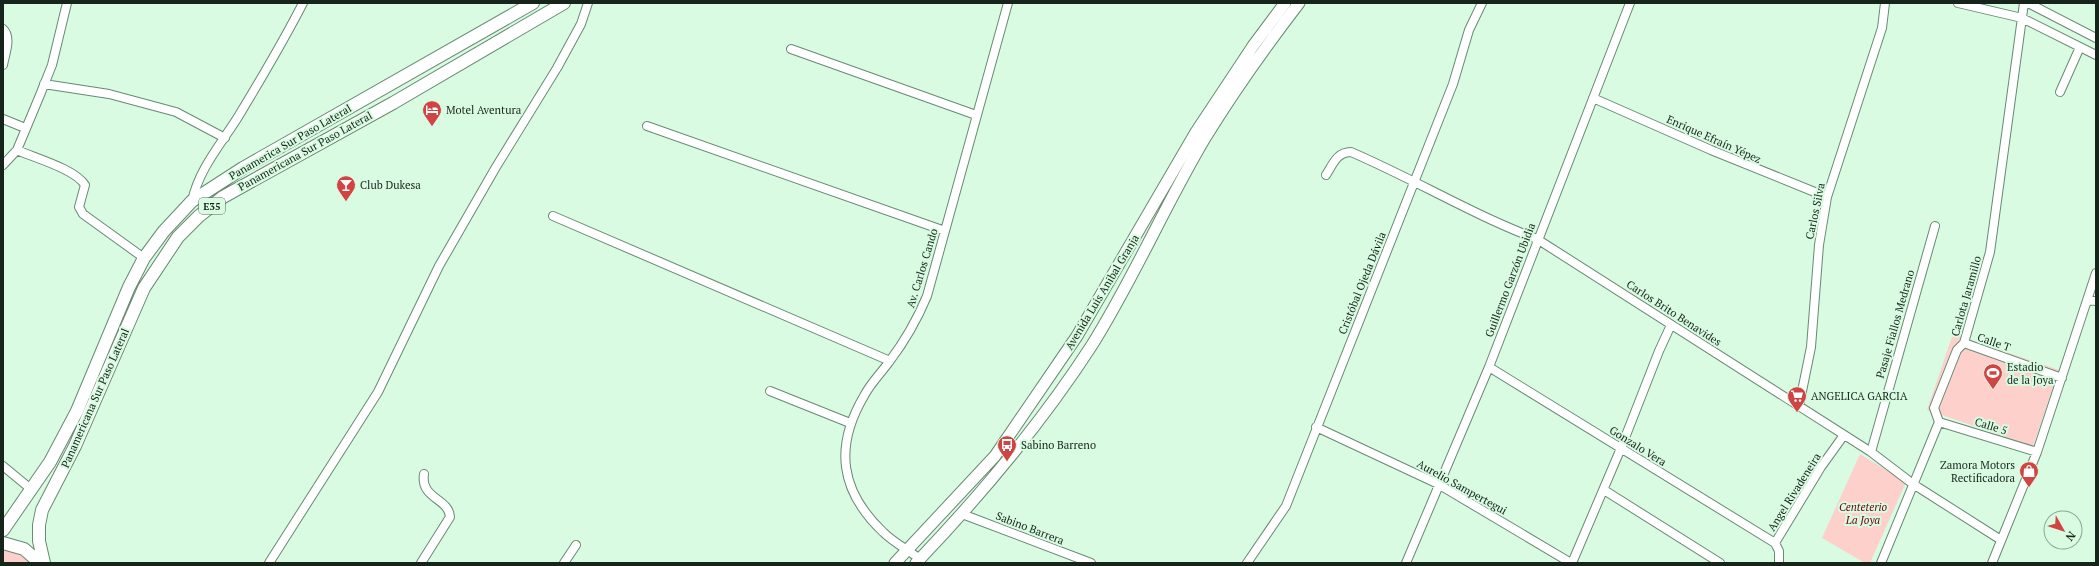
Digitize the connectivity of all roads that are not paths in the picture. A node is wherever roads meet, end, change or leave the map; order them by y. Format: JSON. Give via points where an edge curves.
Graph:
{"nodes":[{"id":1,"x":67,"y":3,"type":"edge"},
{"id":2,"x":303,"y":3,"type":"edge"},
{"id":3,"x":534,"y":3,"type":"edge"},
{"id":4,"x":564,"y":3,"type":"edge"},
{"id":5,"x":588,"y":3,"type":"edge"},
{"id":6,"x":1008,"y":3,"type":"edge"},
{"id":7,"x":1285,"y":3,"type":"edge"},
{"id":8,"x":1299,"y":3,"type":"edge"},
{"id":9,"x":1482,"y":3,"type":"edge"},
{"id":10,"x":1630,"y":3,"type":"edge"},
{"id":11,"x":1885,"y":3,"type":"edge"},
{"id":12,"x":1958,"y":3,"type":"edge"},
{"id":13,"x":2024,"y":3,"type":"edge"},
{"id":14,"x":2028,"y":3,"type":"edge"},
{"id":15,"x":2022,"y":18,"type":"junction"},
{"id":16,"x":3,"y":29,"type":"edge"},
{"id":17,"x":2096,"y":38,"type":"edge"},
{"id":18,"x":2080,"y":47,"type":"junction"},
{"id":19,"x":791,"y":49,"type":"dead end"},
{"id":20,"x":2096,"y":55,"type":"edge"},
{"id":21,"x":3,"y":65,"type":"edge"},
{"id":22,"x":44,"y":84,"type":"junction"},
{"id":23,"x":2060,"y":92,"type":"dead end"},
{"id":24,"x":1593,"y":98,"type":"junction"},
{"id":25,"x":976,"y":116,"type":"junction"},
{"id":26,"x":3,"y":119,"type":"edge"},
{"id":27,"x":647,"y":126,"type":"dead end"},
{"id":28,"x":25,"y":128,"type":"junction"},
{"id":29,"x":225,"y":138,"type":"junction"},
{"id":30,"x":17,"y":150,"type":"junction"},
{"id":31,"x":3,"y":165,"type":"edge"},
{"id":32,"x":1326,"y":175,"type":"dead end"},
{"id":33,"x":1415,"y":181,"type":"junction"},
{"id":34,"x":1827,"y":197,"type":"junction"},
{"id":35,"x":192,"y":201,"type":"junction"},
{"id":36,"x":553,"y":216,"type":"dead end"},
{"id":37,"x":1934,"y":226,"type":"dead end"},
{"id":38,"x":945,"y":231,"type":"junction"},
{"id":39,"x":1537,"y":239,"type":"junction"},
{"id":40,"x":144,"y":258,"type":"junction"},
{"id":41,"x":2096,"y":273,"type":"edge"},
{"id":42,"x":2087,"y":300,"type":"junction"},
{"id":43,"x":2096,"y":301,"type":"edge"},
{"id":44,"x":1671,"y":325,"type":"junction"},
{"id":45,"x":1964,"y":343,"type":"junction"},
{"id":46,"x":890,"y":361,"type":"junction"},
{"id":47,"x":1489,"y":367,"type":"junction"},
{"id":48,"x":2062,"y":378,"type":"junction"},
{"id":49,"x":770,"y":391,"type":"dead end"},
{"id":50,"x":1799,"y":406,"type":"junction"},
{"id":51,"x":1939,"y":422,"type":"junction"},
{"id":52,"x":850,"y":423,"type":"junction"},
{"id":53,"x":1316,"y":427,"type":"junction"},
{"id":54,"x":1844,"y":435,"type":"junction"},
{"id":55,"x":1622,"y":448,"type":"junction"},
{"id":56,"x":1871,"y":452,"type":"junction"},
{"id":57,"x":2037,"y":452,"type":"junction"},
{"id":58,"x":3,"y":466,"type":"edge"},
{"id":59,"x":424,"y":474,"type":"dead end"},
{"id":60,"x":1438,"y":484,"type":"junction"},
{"id":61,"x":1913,"y":484,"type":"junction"},
{"id":62,"x":32,"y":490,"type":"junction"},
{"id":63,"x":1604,"y":490,"type":"junction"},
{"id":64,"x":962,"y":514,"type":"junction"},
{"id":65,"x":3,"y":530,"type":"edge"},
{"id":66,"x":2001,"y":540,"type":"junction"},
{"id":67,"x":3,"y":543,"type":"edge"},
{"id":68,"x":1775,"y":543,"type":"junction"},
{"id":69,"x":576,"y":545,"type":"dead end"},
{"id":70,"x":907,"y":550,"type":"junction"},
{"id":71,"x":918,"y":561,"type":"edge"},
{"id":72,"x":40,"y":563,"type":"edge"},
{"id":73,"x":44,"y":563,"type":"edge"},
{"id":74,"x":269,"y":563,"type":"edge"},
{"id":75,"x":421,"y":563,"type":"edge"},
{"id":76,"x":564,"y":563,"type":"edge"},
{"id":77,"x":894,"y":563,"type":"edge"},
{"id":78,"x":1091,"y":563,"type":"edge"},
{"id":79,"x":1247,"y":563,"type":"edge"},
{"id":80,"x":1406,"y":563,"type":"edge"},
{"id":81,"x":1572,"y":563,"type":"edge"},
{"id":82,"x":1720,"y":563,"type":"edge"},
{"id":83,"x":1779,"y":563,"type":"edge"},
{"id":84,"x":1882,"y":563,"type":"edge"},
{"id":85,"x":1992,"y":563,"type":"edge"}],
"edges":[{"from":1,"to":22,"type":"street"},
{"from":2,"to":29,"type":"street","via":[[272,62]]},
{"from":3,"to":35,"type":"highway","name":"Panamerica Sur Paso Lateral","number":"E35","via":[[243,168]]},
{"from":4,"to":73,"type":"highway","name":"Panamericana Sur Paso Lateral","number":"E35","via":[[393,103],[223,197],[178,237],[144,288],[75,446],[42,510],[39,541]]},
{"from":5,"to":74,"type":"street","via":[[581,24],[557,68],[439,266],[378,392]]},
{"from":6,"to":25,"type":"street","name":"Av. Carlos Cando"},
{"from":7,"to":70,"type":"main road","name":"Avenida Luis Anibal Granja","via":[[1196,132],[1077,336],[1004,443]]},
{"from":8,"to":64,"type":"main road","name":"Avenida Luis Anibal Granja","via":[[1262,52],[1205,138],[1092,344],[1051,406]]},
{"from":9,"to":33,"type":"street","name":"Cristóbal Ojeda Dávila","via":[[1469,30],[1453,84]]},
{"from":10,"to":24,"type":"street","name":"Guillermo Garzón Ubidia"},
{"from":11,"to":34,"type":"street","name":"Carlos Silva","via":[[1882,28]]},
{"from":12,"to":15,"type":"street"},
{"from":13,"to":15,"type":"street","name":"Carlota Jaramillo"},
{"from":14,"to":17,"type":"street"},
{"from":15,"to":18,"type":"street"},
{"from":15,"to":45,"type":"street","name":"Carlota Jaramillo","via":[[1990,252]]},
{"from":16,"to":21,"type":"street","via":[[8,38]]},
{"from":18,"to":20,"type":"street"},
{"from":18,"to":23,"type":"street"},
{"from":19,"to":25,"type":"street"},
{"from":22,"to":28,"type":"street"},
{"from":22,"to":29,"type":"street","via":[[109,94],[176,112]]},
{"from":24,"to":34,"type":"street","name":"Enrique Efraín Yépez"},
{"from":24,"to":39,"type":"street","name":"Guillermo Garzón Ubidia"},
{"from":25,"to":38,"type":"street","name":"Av. Carlos Cando"},
{"from":26,"to":28,"type":"street"},
{"from":27,"to":38,"type":"street"},
{"from":28,"to":30,"type":"street"},
{"from":29,"to":35,"type":"street","via":[[196,185]]},
{"from":30,"to":31,"type":"street"},
{"from":30,"to":40,"type":"street","via":[[82,180],[85,185],[79,207],[83,214]]},
{"from":32,"to":33,"type":"street","name":"Carlos Brito Benavides","via":[[1339,154],[1351,152]]},
{"from":33,"to":39,"type":"street","name":"Carlos Brito Benavides","via":[[1508,228]]},
{"from":33,"to":53,"type":"street","name":"Cristóbal Ojeda Dávila"},
{"from":34,"to":50,"type":"street","name":"Carlos Silva","via":[[1819,245],[1811,347]]},
{"from":35,"to":40,"type":"highway","name":"Panamerica Sur Paso Lateral","number":"E35","via":[[164,231]]},
{"from":36,"to":46,"type":"street"},
{"from":37,"to":56,"type":"street","name":"Pasaje Fiallos Medrano"},
{"from":38,"to":46,"type":"street","name":"Av. Carlos Cando","via":[[927,296],[919,315]]},
{"from":39,"to":44,"type":"street","name":"Carlos Brito Benavides"},
{"from":39,"to":47,"type":"street","name":"Guillermo Garzón Ubidia"},
{"from":40,"to":62,"type":"highway","name":"Panamerica Sur Paso Lateral","number":"E35","via":[[129,287],[77,411]]},
{"from":41,"to":42,"type":"street"},
{"from":42,"to":43,"type":"street"},
{"from":42,"to":48,"type":"street"},
{"from":44,"to":50,"type":"street","name":"Carlos Brito Benavides"},
{"from":44,"to":55,"type":"street"},
{"from":45,"to":48,"type":"street","name":"Calle T"},
{"from":45,"to":51,"type":"street","name":"Carlota Jaramillo","via":[[1957,350],[1934,408]]},
{"from":46,"to":52,"type":"street","name":"Av. Carlos Cando","via":[[864,395]]},
{"from":47,"to":55,"type":"street","name":"Gonzalo Vera"},
{"from":47,"to":60,"type":"street","name":"Guillermo Garzón Ubidia"},
{"from":48,"to":57,"type":"street"},
{"from":49,"to":52,"type":"street"},
{"from":50,"to":54,"type":"street","name":"Carlos Brito Benavides"},
{"from":51,"to":57,"type":"street","name":"Calle 5"},
{"from":51,"to":61,"type":"street"},
{"from":52,"to":70,"type":"street","name":"Av. Carlos Cando","via":[[844,453],[849,483],[864,512],[884,534]]},
{"from":53,"to":60,"type":"street","name":"Aurelio Sampertegui"},
{"from":53,"to":79,"type":"street","name":"Cristóbal Ojeda Dávila","via":[[1286,506]]},
{"from":54,"to":56,"type":"street","name":"Carlos Brito Benavides"},
{"from":54,"to":68,"type":"street","name":"Angel Rivadeneira","via":[[1821,467]]},
{"from":55,"to":63,"type":"street"},
{"from":55,"to":68,"type":"street","name":"Gonzalo Vera"},
{"from":56,"to":61,"type":"street","name":"Carlos Brito Benavides"},
{"from":57,"to":66,"type":"street"},
{"from":58,"to":62,"type":"street"},
{"from":59,"to":75,"type":"street","via":[[427,492],[446,508],[450,517]]},
{"from":60,"to":80,"type":"street","name":"Guillermo Garzón Ubidia"},
{"from":60,"to":81,"type":"street","name":"Aurelio Sampertegui"},
{"from":61,"to":66,"type":"street","name":"Carlos Brito Benavides"},
{"from":61,"to":84,"type":"street"},
{"from":62,"to":65,"type":"highway","name":"Panamerica Sur Paso Lateral","number":"E35"},
{"from":63,"to":81,"type":"street"},
{"from":63,"to":82,"type":"street"},
{"from":64,"to":71,"type":"main road","name":"Avenida Luis Anibal Granja"},
{"from":64,"to":78,"type":"street","name":"Sabino Barrera"},
{"from":66,"to":85,"type":"street"},
{"from":67,"to":72,"type":"highway","via":[[24,549]]},
{"from":68,"to":83,"type":"street","name":"Angel Rivadeneira","via":[[1779,551]]},
{"from":69,"to":76,"type":"street"},
{"from":70,"to":71,"type":"street","name":"Av. Carlos Cando"},
{"from":70,"to":77,"type":"main road","name":"Avenida Luis Anibal Granja"}]}
